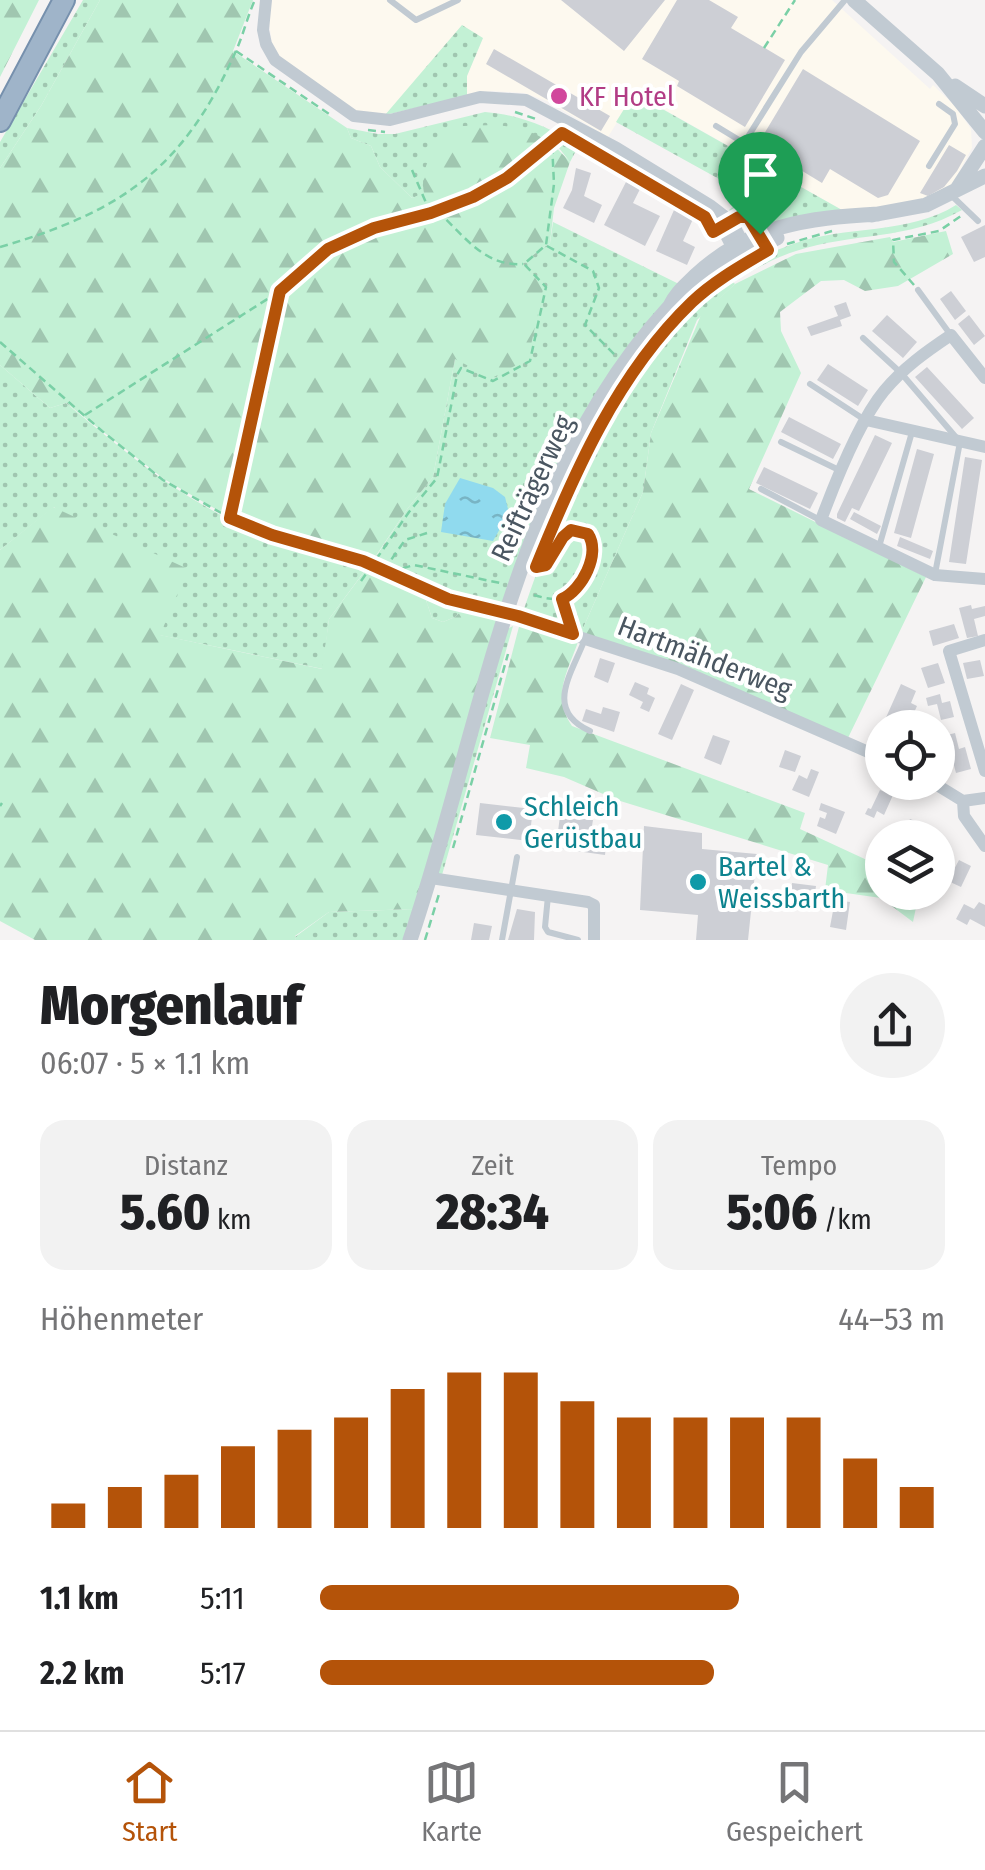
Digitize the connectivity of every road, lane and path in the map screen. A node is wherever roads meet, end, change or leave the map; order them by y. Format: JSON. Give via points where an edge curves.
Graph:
{"nodes":[{"id":1,"x":53,"y":0,"type":"edge"},
{"id":2,"x":64,"y":0,"type":"edge"},
{"id":3,"x":77,"y":0,"type":"edge"},
{"id":4,"x":256,"y":0,"type":"edge"},
{"id":5,"x":266,"y":0,"type":"edge"},
{"id":6,"x":390,"y":0,"type":"edge"},
{"id":7,"x":458,"y":0,"type":"edge"},
{"id":8,"x":795,"y":0,"type":"edge"},
{"id":9,"x":845,"y":0,"type":"edge"},
{"id":10,"x":854,"y":0,"type":"edge"},
{"id":11,"x":764,"y":48,"type":"dead end"},
{"id":12,"x":236,"y":51,"type":"junction"},
{"id":13,"x":30,"y":69,"type":"junction"},
{"id":14,"x":938,"y":74,"type":"junction"},
{"id":15,"x":939,"y":104,"type":"dead end"},
{"id":16,"x":985,"y":106,"type":"edge"},
{"id":17,"x":500,"y":110,"type":"dead end"},
{"id":18,"x":333,"y":116,"type":"dead end"},
{"id":19,"x":0,"y":121,"type":"edge"},
{"id":20,"x":540,"y":121,"type":"dead end"},
{"id":21,"x":716,"y":126,"type":"dead end"},
{"id":22,"x":551,"y":127,"type":"dead end"},
{"id":23,"x":362,"y":129,"type":"dead end"},
{"id":24,"x":394,"y":132,"type":"dead end"},
{"id":25,"x":985,"y":132,"type":"edge"},
{"id":26,"x":552,"y":142,"type":"junction"},
{"id":27,"x":578,"y":142,"type":"dead end"},
{"id":28,"x":985,"y":146,"type":"edge"},
{"id":29,"x":930,"y":166,"type":"dead end"},
{"id":30,"x":412,"y":170,"type":"dead end"},
{"id":31,"x":985,"y":176,"type":"edge"},
{"id":32,"x":953,"y":194,"type":"junction"},
{"id":33,"x":967,"y":210,"type":"junction"},
{"id":34,"x":437,"y":211,"type":"junction"},
{"id":35,"x":708,"y":211,"type":"junction"},
{"id":36,"x":431,"y":213,"type":"junction"},
{"id":37,"x":978,"y":221,"type":"dead end"},
{"id":38,"x":832,"y":232,"type":"dead end"},
{"id":39,"x":783,"y":245,"type":"dead end"},
{"id":40,"x":546,"y":246,"type":"junction"},
{"id":41,"x":739,"y":247,"type":"junction"},
{"id":42,"x":0,"y":248,"type":"edge"},
{"id":43,"x":524,"y":264,"type":"junction"},
{"id":44,"x":918,"y":290,"type":"joint"},
{"id":45,"x":280,"y":291,"type":"junction"},
{"id":46,"x":951,"y":334,"type":"junction"},
{"id":47,"x":863,"y":338,"type":"dead end"},
{"id":48,"x":0,"y":342,"type":"edge"},
{"id":49,"x":613,"y":353,"type":"dead end"},
{"id":50,"x":635,"y":372,"type":"dead end"},
{"id":51,"x":902,"y":372,"type":"junction"},
{"id":52,"x":985,"y":378,"type":"edge"},
{"id":53,"x":810,"y":384,"type":"dead end"},
{"id":54,"x":624,"y":389,"type":"dead end"},
{"id":55,"x":84,"y":416,"type":"junction"},
{"id":56,"x":866,"y":420,"type":"junction"},
{"id":57,"x":912,"y":432,"type":"junction"},
{"id":58,"x":781,"y":442,"type":"dead end"},
{"id":59,"x":960,"y":442,"type":"junction"},
{"id":60,"x":985,"y":448,"type":"edge"},
{"id":61,"x":842,"y":472,"type":"junction"},
{"id":62,"x":761,"y":489,"type":"dead end"},
{"id":63,"x":230,"y":518,"type":"junction"},
{"id":64,"x":821,"y":520,"type":"junction"},
{"id":65,"x":426,"y":532,"type":"dead end"},
{"id":66,"x":878,"y":548,"type":"junction"},
{"id":67,"x":372,"y":566,"type":"junction"},
{"id":68,"x":536,"y":567,"type":"dead end"},
{"id":69,"x":386,"y":572,"type":"junction"},
{"id":70,"x":935,"y":575,"type":"junction"},
{"id":71,"x":985,"y":579,"type":"edge"},
{"id":72,"x":361,"y":581,"type":"dead end"},
{"id":73,"x":500,"y":583,"type":"dead end"},
{"id":74,"x":534,"y":595,"type":"dead end"},
{"id":75,"x":562,"y":599,"type":"junction"},
{"id":76,"x":505,"y":613,"type":"junction"},
{"id":77,"x":579,"y":636,"type":"junction"},
{"id":78,"x":985,"y":640,"type":"edge"},
{"id":79,"x":509,"y":650,"type":"dead end"},
{"id":80,"x":590,"y":730,"type":"dead end"},
{"id":81,"x":865,"y":751,"type":"edge"},
{"id":82,"x":985,"y":771,"type":"edge"},
{"id":83,"x":955,"y":796,"type":"edge"},
{"id":84,"x":985,"y":798,"type":"edge"},
{"id":85,"x":963,"y":801,"type":"junction"},
{"id":86,"x":985,"y":846,"type":"edge"},
{"id":87,"x":451,"y":855,"type":"dead end"},
{"id":88,"x":517,"y":857,"type":"dead end"},
{"id":89,"x":437,"y":879,"type":"junction"},
{"id":90,"x":511,"y":889,"type":"junction"},
{"id":91,"x":548,"y":895,"type":"junction"},
{"id":92,"x":410,"y":940,"type":"edge"},
{"id":93,"x":425,"y":940,"type":"edge"},
{"id":94,"x":502,"y":940,"type":"edge"},
{"id":95,"x":578,"y":940,"type":"edge"},
{"id":96,"x":594,"y":940,"type":"edge"}],
"edges":[{"from":1,"to":13,"type":"highway"},
{"from":2,"to":13,"type":"highway"},
{"from":3,"to":13,"type":"highway"},
{"from":4,"to":12,"type":"path"},
{"from":5,"to":35,"type":"street","via":[[263,30],[275,60],[354,116],[390,120],[480,97],[526,100],[601,139]]},
{"from":6,"to":7,"type":"lane","via":[[416,20]]},
{"from":8,"to":11,"type":"path"},
{"from":9,"to":21,"type":"lane","via":[[800,52],[744,143]]},
{"from":10,"to":14,"type":"street"},
{"from":12,"to":18,"type":"path"},
{"from":12,"to":42,"type":"path","via":[[189,138],[157,169],[92,215]]},
{"from":13,"to":19,"type":"highway"},
{"from":14,"to":16,"type":"street"},
{"from":14,"to":25,"type":"street"},
{"from":15,"to":29,"type":"lane","via":[[955,124]]},
{"from":17,"to":20,"type":"path"},
{"from":22,"to":26,"type":"path","via":[[562,133]]},
{"from":23,"to":24,"type":"path"},
{"from":26,"to":34,"type":"path","via":[[507,178]]},
{"from":26,"to":40,"type":"path"},
{"from":27,"to":35,"type":"path"},
{"from":28,"to":32,"type":"street"},
{"from":30,"to":36,"type":"path"},
{"from":31,"to":32,"type":"street","name":"Reifträgerweg"},
{"from":32,"to":33,"type":"lane"},
{"from":32,"to":41,"type":"street","name":"Reifträgerweg","via":[[926,206]]},
{"from":33,"to":37,"type":"lane"},
{"from":33,"to":44,"type":"path","via":[[939,230],[894,240],[894,262]]},
{"from":34,"to":36,"type":"path"},
{"from":34,"to":43,"type":"path","via":[[492,260]]},
{"from":35,"to":41,"type":"street","via":[[732,222]]},
{"from":36,"to":45,"type":"path","via":[[328,249]]},
{"from":38,"to":39,"type":"path"},
{"from":40,"to":43,"type":"path"},
{"from":40,"to":49,"type":"path","via":[[593,271],[599,288],[586,325]]},
{"from":41,"to":76,"type":"street","name":"Reifträgerweg","via":[[670,306],[626,363],[533,538]]},
{"from":43,"to":67,"type":"path","via":[[546,286],[530,362],[493,381],[461,368],[437,478]]},
{"from":44,"to":46,"type":"lane"},
{"from":45,"to":55,"type":"path"},
{"from":45,"to":63,"type":"path"},
{"from":46,"to":51,"type":"street"},
{"from":46,"to":52,"type":"street"},
{"from":47,"to":51,"type":"lane"},
{"from":48,"to":55,"type":"path"},
{"from":50,"to":54,"type":"path"},
{"from":51,"to":56,"type":"street"},
{"from":51,"to":59,"type":"lane"},
{"from":53,"to":56,"type":"lane"},
{"from":55,"to":63,"type":"path","via":[[163,480]]},
{"from":56,"to":57,"type":"street"},
{"from":56,"to":61,"type":"street"},
{"from":57,"to":59,"type":"street"},
{"from":57,"to":66,"type":"lane"},
{"from":58,"to":61,"type":"lane"},
{"from":59,"to":60,"type":"street"},
{"from":59,"to":70,"type":"lane"},
{"from":61,"to":64,"type":"street"},
{"from":62,"to":64,"type":"lane"},
{"from":63,"to":67,"type":"path"},
{"from":64,"to":66,"type":"street"},
{"from":65,"to":69,"type":"path","via":[[405,540]]},
{"from":66,"to":70,"type":"street"},
{"from":67,"to":69,"type":"path"},
{"from":67,"to":72,"type":"path"},
{"from":68,"to":75,"type":"path","via":[[546,565],[571,530],[588,534],[593,556],[572,594]]},
{"from":69,"to":73,"type":"path","via":[[414,566]]},
{"from":69,"to":76,"type":"path","via":[[448,599]]},
{"from":70,"to":71,"type":"street"},
{"from":74,"to":75,"type":"path"},
{"from":75,"to":77,"type":"path"},
{"from":76,"to":77,"type":"street","name":"Hartmähderweg"},
{"from":76,"to":89,"type":"street","name":"Reifträgerweg"},
{"from":77,"to":80,"type":"lane","via":[[564,712]]},
{"from":77,"to":81,"type":"street","name":"Hartmähderweg","via":[[678,669]]},
{"from":78,"to":82,"type":"street","via":[[949,651]]},
{"from":79,"to":87,"type":"path"},
{"from":83,"to":85,"type":"street"},
{"from":84,"to":85,"type":"street"},
{"from":85,"to":86,"type":"street","via":[[964,816]]},
{"from":88,"to":90,"type":"lane"},
{"from":89,"to":90,"type":"street"},
{"from":89,"to":92,"type":"street","name":"Reifträgerweg"},
{"from":89,"to":93,"type":"path"},
{"from":90,"to":91,"type":"street"},
{"from":90,"to":94,"type":"lane"},
{"from":91,"to":95,"type":"lane","via":[[548,932]]},
{"from":91,"to":96,"type":"street","via":[[594,905]]}]}
